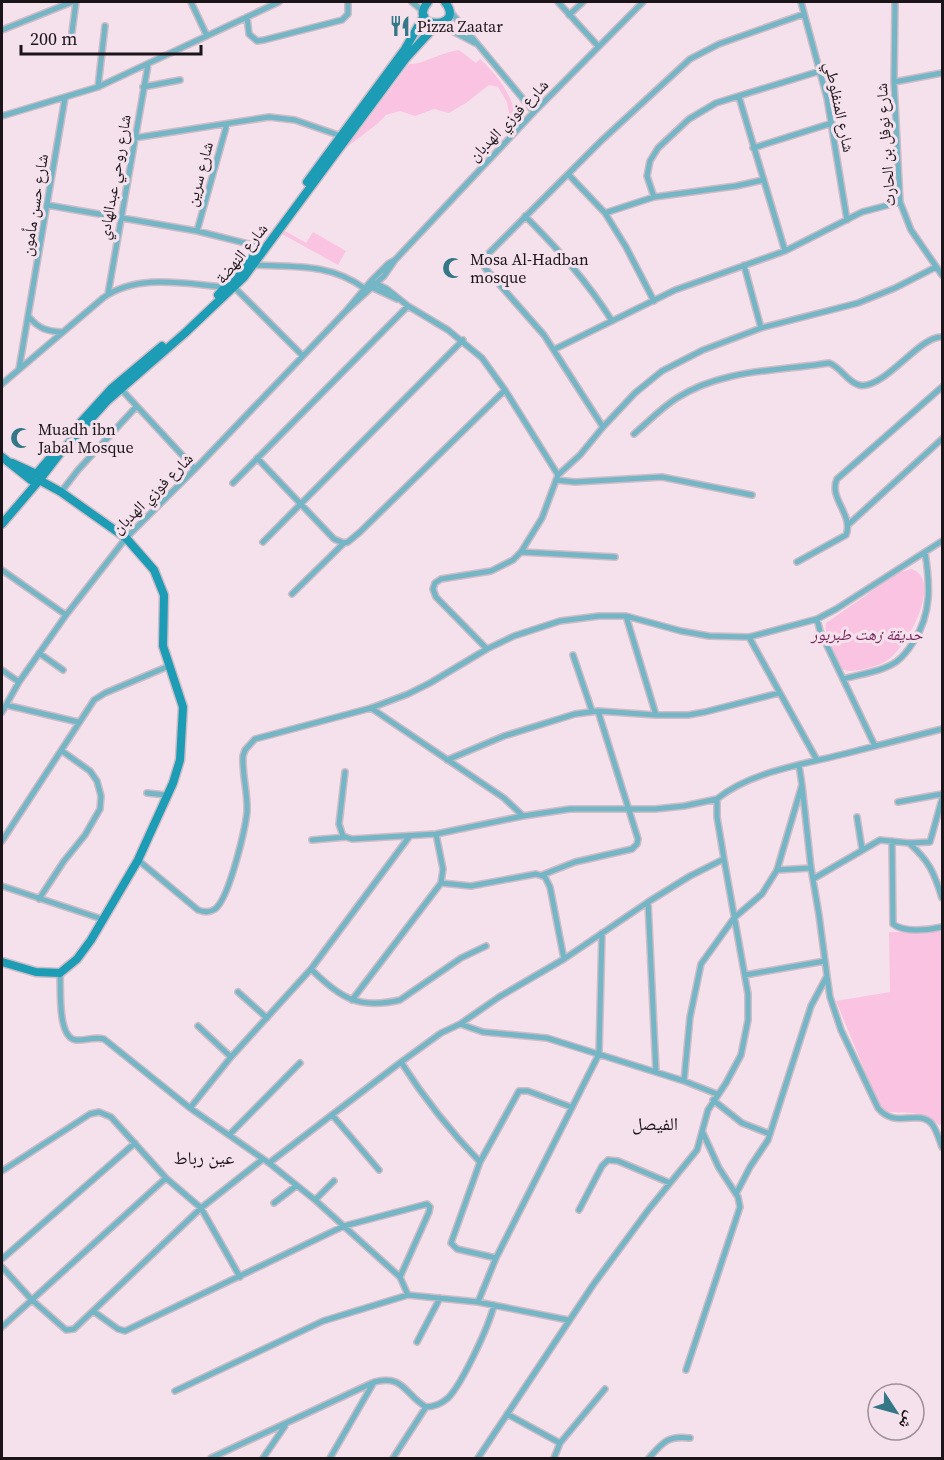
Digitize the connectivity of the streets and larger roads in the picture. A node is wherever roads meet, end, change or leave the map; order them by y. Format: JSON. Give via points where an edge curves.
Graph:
{"nodes":[{"id":1,"x":74,"y":2,"type":"edge"},
{"id":2,"x":191,"y":2,"type":"edge"},
{"id":3,"x":279,"y":2,"type":"edge"},
{"id":4,"x":348,"y":2,"type":"edge"},
{"id":5,"x":412,"y":2,"type":"edge"},
{"id":6,"x":428,"y":2,"type":"edge"},
{"id":7,"x":558,"y":2,"type":"edge"},
{"id":8,"x":583,"y":2,"type":"edge"},
{"id":9,"x":643,"y":2,"type":"edge"},
{"id":10,"x":801,"y":2,"type":"edge"},
{"id":11,"x":895,"y":2,"type":"edge"},
{"id":12,"x":449,"y":5,"type":"edge"},
{"id":13,"x":424,"y":14,"type":"junction"},
{"id":14,"x":804,"y":14,"type":"junction"},
{"id":15,"x":569,"y":15,"type":"junction"},
{"id":16,"x":247,"y":17,"type":"junction"},
{"id":17,"x":438,"y":24,"type":"junction"},
{"id":18,"x":105,"y":26,"type":"dead end"},
{"id":19,"x":2,"y":30,"type":"edge"},
{"id":20,"x":72,"y":32,"type":"dead end"},
{"id":21,"x":207,"y":36,"type":"junction"},
{"id":22,"x":477,"y":45,"type":"junction"},
{"id":23,"x":598,"y":46,"type":"junction"},
{"id":24,"x":148,"y":65,"type":"junction"},
{"id":25,"x":820,"y":71,"type":"junction"},
{"id":26,"x":942,"y":73,"type":"edge"},
{"id":27,"x":180,"y":80,"type":"dead end"},
{"id":28,"x":894,"y":82,"type":"junction"},
{"id":29,"x":98,"y":87,"type":"junction"},
{"id":30,"x":143,"y":87,"type":"junction"},
{"id":31,"x":739,"y":97,"type":"junction"},
{"id":32,"x":65,"y":98,"type":"junction"},
{"id":33,"x":534,"y":112,"type":"junction"},
{"id":34,"x":2,"y":116,"type":"edge"},
{"id":35,"x":832,"y":123,"type":"junction"},
{"id":36,"x":227,"y":124,"type":"junction"},
{"id":37,"x":343,"y":137,"type":"junction"},
{"id":38,"x":134,"y":138,"type":"junction"},
{"id":39,"x":753,"y":148,"type":"junction"},
{"id":40,"x":568,"y":174,"type":"junction"},
{"id":41,"x":763,"y":180,"type":"junction"},
{"id":42,"x":654,"y":197,"type":"junction"},
{"id":43,"x":900,"y":202,"type":"junction"},
{"id":44,"x":47,"y":205,"type":"junction"},
{"id":45,"x":605,"y":213,"type":"junction"},
{"id":46,"x":525,"y":216,"type":"junction"},
{"id":47,"x":120,"y":217,"type":"junction"},
{"id":48,"x":847,"y":220,"type":"junction"},
{"id":49,"x":197,"y":231,"type":"junction"},
{"id":50,"x":261,"y":247,"type":"junction"},
{"id":51,"x":785,"y":251,"type":"junction"},
{"id":52,"x":395,"y":260,"type":"junction"},
{"id":53,"x":254,"y":265,"type":"junction"},
{"id":54,"x":744,"y":265,"type":"junction"},
{"id":55,"x":936,"y":267,"type":"junction"},
{"id":56,"x":942,"y":274,"type":"edge"},
{"id":57,"x":384,"y":276,"type":"junction"},
{"id":58,"x":370,"y":285,"type":"junction"},
{"id":59,"x":230,"y":287,"type":"junction"},
{"id":60,"x":387,"y":289,"type":"junction"},
{"id":61,"x":108,"y":294,"type":"junction"},
{"id":62,"x":397,"y":298,"type":"junction"},
{"id":63,"x":654,"y":301,"type":"junction"},
{"id":64,"x":408,"y":306,"type":"junction"},
{"id":65,"x":29,"y":317,"type":"junction"},
{"id":66,"x":612,"y":321,"type":"junction"},
{"id":67,"x":761,"y":328,"type":"junction"},
{"id":68,"x":61,"y":332,"type":"junction"},
{"id":69,"x":942,"y":337,"type":"edge"},
{"id":70,"x":463,"y":340,"type":"junction"},
{"id":71,"x":555,"y":350,"type":"junction"},
{"id":72,"x":303,"y":356,"type":"junction"},
{"id":73,"x":19,"y":369,"type":"junction"},
{"id":74,"x":2,"y":384,"type":"edge"},
{"id":75,"x":942,"y":387,"type":"edge"},
{"id":76,"x":121,"y":389,"type":"junction"},
{"id":77,"x":505,"y":390,"type":"junction"},
{"id":78,"x":136,"y":407,"type":"junction"},
{"id":79,"x":603,"y":427,"type":"junction"},
{"id":80,"x":634,"y":434,"type":"dead end"},
{"id":81,"x":942,"y":439,"type":"edge"},
{"id":82,"x":257,"y":458,"type":"junction"},
{"id":83,"x":5,"y":460,"type":"edge"},
{"id":84,"x":195,"y":469,"type":"junction"},
{"id":85,"x":36,"y":478,"type":"junction"},
{"id":86,"x":557,"y":478,"type":"junction"},
{"id":87,"x":233,"y":483,"type":"dead end"},
{"id":88,"x":61,"y":492,"type":"junction"},
{"id":89,"x":752,"y":495,"type":"dead end"},
{"id":90,"x":301,"y":503,"type":"junction"},
{"id":91,"x":2,"y":524,"type":"edge"},
{"id":92,"x":849,"y":524,"type":"junction"},
{"id":93,"x":126,"y":538,"type":"junction"},
{"id":94,"x":942,"y":541,"type":"edge"},
{"id":95,"x":263,"y":542,"type":"dead end"},
{"id":96,"x":344,"y":543,"type":"junction"},
{"id":97,"x":521,"y":552,"type":"junction"},
{"id":98,"x":925,"y":552,"type":"junction"},
{"id":99,"x":615,"y":557,"type":"dead end"},
{"id":100,"x":797,"y":562,"type":"dead end"},
{"id":101,"x":2,"y":570,"type":"edge"},
{"id":102,"x":292,"y":594,"type":"dead end"},
{"id":103,"x":66,"y":615,"type":"junction"},
{"id":104,"x":626,"y":616,"type":"junction"},
{"id":105,"x":817,"y":619,"type":"junction"},
{"id":106,"x":748,"y":637,"type":"junction"},
{"id":107,"x":487,"y":649,"type":"junction"},
{"id":108,"x":39,"y":653,"type":"junction"},
{"id":109,"x":573,"y":655,"type":"dead end"},
{"id":110,"x":169,"y":666,"type":"junction"},
{"id":111,"x":2,"y":670,"type":"edge"},
{"id":112,"x":63,"y":670,"type":"dead end"},
{"id":113,"x":843,"y":679,"type":"junction"},
{"id":114,"x":19,"y":682,"type":"junction"},
{"id":115,"x":779,"y":693,"type":"junction"},
{"id":116,"x":6,"y":705,"type":"junction"},
{"id":117,"x":371,"y":708,"type":"junction"},
{"id":118,"x":595,"y":711,"type":"junction"},
{"id":119,"x":2,"y":712,"type":"edge"},
{"id":120,"x":656,"y":715,"type":"junction"},
{"id":121,"x":78,"y":722,"type":"junction"},
{"id":122,"x":942,"y":729,"type":"edge"},
{"id":123,"x":875,"y":746,"type":"junction"},
{"id":124,"x":62,"y":750,"type":"junction"},
{"id":125,"x":447,"y":760,"type":"junction"},
{"id":126,"x":817,"y":760,"type":"junction"},
{"id":127,"x":800,"y":765,"type":"junction"},
{"id":128,"x":345,"y":772,"type":"dead end"},
{"id":129,"x":802,"y":785,"type":"junction"},
{"id":130,"x":147,"y":793,"type":"dead end"},
{"id":131,"x":942,"y":794,"type":"edge"},
{"id":132,"x":166,"y":795,"type":"junction"},
{"id":133,"x":717,"y":799,"type":"junction"},
{"id":134,"x":942,"y":799,"type":"edge"},
{"id":135,"x":898,"y":802,"type":"dead end"},
{"id":136,"x":629,"y":808,"type":"junction"},
{"id":137,"x":523,"y":816,"type":"junction"},
{"id":138,"x":857,"y":817,"type":"dead end"},
{"id":139,"x":436,"y":834,"type":"junction"},
{"id":140,"x":346,"y":837,"type":"junction"},
{"id":141,"x":409,"y":837,"type":"junction"},
{"id":142,"x":312,"y":840,"type":"dead end"},
{"id":143,"x":2,"y":841,"type":"edge"},
{"id":144,"x":892,"y":841,"type":"junction"},
{"id":145,"x":909,"y":843,"type":"junction"},
{"id":146,"x":862,"y":849,"type":"junction"},
{"id":147,"x":724,"y":859,"type":"junction"},
{"id":148,"x":138,"y":860,"type":"junction"},
{"id":149,"x":811,"y":868,"type":"junction"},
{"id":150,"x":777,"y":870,"type":"junction"},
{"id":151,"x":542,"y":875,"type":"junction"},
{"id":152,"x":813,"y":879,"type":"junction"},
{"id":153,"x":441,"y":883,"type":"junction"},
{"id":154,"x":2,"y":886,"type":"edge"},
{"id":155,"x":942,"y":898,"type":"edge"},
{"id":156,"x":39,"y":899,"type":"junction"},
{"id":157,"x":648,"y":902,"type":"junction"},
{"id":158,"x":734,"y":918,"type":"junction"},
{"id":159,"x":102,"y":919,"type":"junction"},
{"id":160,"x":942,"y":927,"type":"edge"},
{"id":161,"x":602,"y":933,"type":"junction"},
{"id":162,"x":486,"y":946,"type":"dead end"},
{"id":163,"x":564,"y":959,"type":"junction"},
{"id":164,"x":825,"y":961,"type":"junction"},
{"id":165,"x":2,"y":962,"type":"edge"},
{"id":166,"x":311,"y":969,"type":"junction"},
{"id":167,"x":60,"y":973,"type":"junction"},
{"id":168,"x":745,"y":975,"type":"junction"},
{"id":169,"x":827,"y":976,"type":"junction"},
{"id":170,"x":238,"y":992,"type":"dead end"},
{"id":171,"x":352,"y":1000,"type":"junction"},
{"id":172,"x":267,"y":1018,"type":"junction"},
{"id":173,"x":460,"y":1024,"type":"junction"},
{"id":174,"x":198,"y":1026,"type":"dead end"},
{"id":175,"x":599,"y":1054,"type":"junction"},
{"id":176,"x":231,"y":1057,"type":"junction"},
{"id":177,"x":401,"y":1062,"type":"junction"},
{"id":178,"x":300,"y":1063,"type":"dead end"},
{"id":179,"x":656,"y":1072,"type":"junction"},
{"id":180,"x":684,"y":1080,"type":"junction"},
{"id":181,"x":717,"y":1094,"type":"junction"},
{"id":182,"x":713,"y":1100,"type":"junction"},
{"id":183,"x":571,"y":1107,"type":"junction"},
{"id":184,"x":190,"y":1108,"type":"junction"},
{"id":185,"x":333,"y":1116,"type":"junction"},
{"id":186,"x":703,"y":1133,"type":"junction"},
{"id":187,"x":770,"y":1134,"type":"junction"},
{"id":188,"x":229,"y":1135,"type":"junction"},
{"id":189,"x":135,"y":1143,"type":"junction"},
{"id":190,"x":942,"y":1147,"type":"edge"},
{"id":191,"x":266,"y":1161,"type":"junction"},
{"id":192,"x":480,"y":1162,"type":"junction"},
{"id":193,"x":379,"y":1170,"type":"dead end"},
{"id":194,"x":2,"y":1171,"type":"edge"},
{"id":195,"x":166,"y":1178,"type":"junction"},
{"id":196,"x":334,"y":1181,"type":"dead end"},
{"id":197,"x":670,"y":1183,"type":"junction"},
{"id":198,"x":296,"y":1186,"type":"junction"},
{"id":199,"x":736,"y":1194,"type":"junction"},
{"id":200,"x":315,"y":1200,"type":"junction"},
{"id":201,"x":274,"y":1203,"type":"dead end"},
{"id":202,"x":201,"y":1208,"type":"junction"},
{"id":203,"x":579,"y":1210,"type":"dead end"},
{"id":204,"x":344,"y":1226,"type":"junction"},
{"id":205,"x":2,"y":1258,"type":"edge"},
{"id":206,"x":496,"y":1258,"type":"junction"},
{"id":207,"x":2,"y":1267,"type":"edge"},
{"id":208,"x":240,"y":1277,"type":"junction"},
{"id":209,"x":400,"y":1277,"type":"junction"},
{"id":210,"x":408,"y":1295,"type":"junction"},
{"id":211,"x":440,"y":1298,"type":"junction"},
{"id":212,"x":32,"y":1300,"type":"junction"},
{"id":213,"x":478,"y":1302,"type":"junction"},
{"id":214,"x":494,"y":1305,"type":"junction"},
{"id":215,"x":93,"y":1311,"type":"junction"},
{"id":216,"x":568,"y":1320,"type":"junction"},
{"id":217,"x":2,"y":1327,"type":"edge"},
{"id":218,"x":417,"y":1342,"type":"dead end"},
{"id":219,"x":686,"y":1370,"type":"dead end"},
{"id":220,"x":374,"y":1382,"type":"junction"},
{"id":221,"x":605,"y":1389,"type":"dead end"},
{"id":222,"x":175,"y":1391,"type":"dead end"},
{"id":223,"x":426,"y":1407,"type":"junction"},
{"id":224,"x":507,"y":1414,"type":"junction"},
{"id":225,"x":286,"y":1424,"type":"junction"},
{"id":226,"x":690,"y":1438,"type":"dead end"},
{"id":227,"x":560,"y":1443,"type":"junction"},
{"id":228,"x":211,"y":1458,"type":"edge"},
{"id":229,"x":263,"y":1458,"type":"edge"},
{"id":230,"x":330,"y":1458,"type":"edge"},
{"id":231,"x":393,"y":1458,"type":"edge"},
{"id":232,"x":478,"y":1458,"type":"edge"},
{"id":233,"x":554,"y":1458,"type":"edge"},
{"id":234,"x":649,"y":1458,"type":"edge"}],
"edges":[{"from":1,"to":19,"type":"street"},
{"from":1,"to":20,"type":"street"},
{"from":2,"to":21,"type":"street"},
{"from":3,"to":16,"type":"street"},
{"from":4,"to":16,"type":"street","via":[[348,14],[342,20],[264,40],[253,39],[249,34]]},
{"from":5,"to":13,"type":"street"},
{"from":6,"to":13,"type":"street","name":"شارع النهضة"},
{"from":7,"to":15,"type":"street"},
{"from":8,"to":15,"type":"street"},
{"from":9,"to":23,"type":"street","name":"شارع فوزي الهدبان"},
{"from":10,"to":14,"type":"street","name":"شارع المنفلوطي"},
{"from":11,"to":28,"type":"street","name":"شارع نوفل بن الحارث"},
{"from":12,"to":17,"type":"street","name":"شارع النهضة","via":[[446,20]]},
{"from":12,"to":22,"type":"street"},
{"from":13,"to":17,"type":"street","via":[[429,22]]},
{"from":13,"to":37,"type":"street","name":"شارع النهضة","via":[[405,49]]},
{"from":14,"to":25,"type":"street","name":"شارع المنفلوطي"},
{"from":14,"to":40,"type":"street","via":[[719,44],[690,59]]},
{"from":15,"to":23,"type":"street"},
{"from":16,"to":21,"type":"street"},
{"from":17,"to":22,"type":"street"},
{"from":17,"to":37,"type":"street","name":"شارع النهضة","via":[[417,44]]},
{"from":18,"to":29,"type":"street"},
{"from":21,"to":24,"type":"street"},
{"from":22,"to":33,"type":"street"},
{"from":23,"to":33,"type":"street","name":"شارع فوزي الهدبان"},
{"from":24,"to":29,"type":"street"},
{"from":24,"to":30,"type":"street","name":"شارع روحي عبدالهادي"},
{"from":25,"to":31,"type":"street"},
{"from":25,"to":35,"type":"street","name":"شارع المنفلوطي"},
{"from":26,"to":28,"type":"street"},
{"from":27,"to":30,"type":"street"},
{"from":28,"to":43,"type":"street","name":"شارع نوفل بن الحارث"},
{"from":29,"to":32,"type":"street"},
{"from":30,"to":38,"type":"street","name":"شارع روحي عبدالهادي"},
{"from":31,"to":39,"type":"street"},
{"from":31,"to":42,"type":"street","via":[[703,109],[658,148],[647,176]]},
{"from":32,"to":34,"type":"street"},
{"from":32,"to":44,"type":"street","name":"شارع حسن مأمون"},
{"from":33,"to":52,"type":"street","name":"شارع فوزي الهدبان"},
{"from":35,"to":39,"type":"street"},
{"from":35,"to":48,"type":"street","name":"شارع المنفلوطي"},
{"from":36,"to":37,"type":"street","via":[[285,118]]},
{"from":36,"to":38,"type":"street"},
{"from":36,"to":49,"type":"street","name":"شارع سرين"},
{"from":37,"to":50,"type":"street","name":"شارع النهضة"},
{"from":37,"to":53,"type":"street","name":"شارع النهضة"},
{"from":38,"to":47,"type":"street","name":"شارع روحي عبدالهادي"},
{"from":39,"to":41,"type":"street"},
{"from":40,"to":45,"type":"street"},
{"from":40,"to":46,"type":"street"},
{"from":41,"to":42,"type":"street"},
{"from":41,"to":51,"type":"street"},
{"from":42,"to":45,"type":"street"},
{"from":43,"to":48,"type":"street","via":[[870,209]]},
{"from":43,"to":55,"type":"street","name":"شارع نوفل بن الحارث","via":[[911,230]]},
{"from":44,"to":47,"type":"street"},
{"from":44,"to":65,"type":"street","name":"شارع حسن مأمون"},
{"from":45,"to":63,"type":"street"},
{"from":46,"to":66,"type":"street","via":[[560,251]]},
{"from":46,"to":71,"type":"street","via":[[494,246],[484,264]]},
{"from":47,"to":49,"type":"street"},
{"from":47,"to":61,"type":"street","name":"شارع روحي عبدالهادي"},
{"from":48,"to":51,"type":"street"},
{"from":49,"to":50,"type":"street"},
{"from":50,"to":59,"type":"street","name":"شارع النهضة"},
{"from":51,"to":54,"type":"street"},
{"from":52,"to":57,"type":"street","name":"شارع فوزي الهدبان"},
{"from":52,"to":58,"type":"street","name":"شارع فوزي الهدبان"},
{"from":53,"to":58,"type":"street","via":[[323,268]]},
{"from":53,"to":59,"type":"street","name":"شارع النهضة"},
{"from":54,"to":63,"type":"street"},
{"from":54,"to":67,"type":"street"},
{"from":55,"to":56,"type":"street","name":"شارع نوفل بن الحارث"},
{"from":55,"to":67,"type":"street","via":[[858,303]]},
{"from":57,"to":58,"type":"street","name":"شارع فوزي الهدبان"},
{"from":57,"to":60,"type":"street"},
{"from":58,"to":60,"type":"street"},
{"from":58,"to":62,"type":"street"},
{"from":58,"to":72,"type":"street","name":"شارع فوزي الهدبان"},
{"from":59,"to":61,"type":"street","via":[[141,283]]},
{"from":59,"to":72,"type":"street"},
{"from":59,"to":76,"type":"street","name":"شارع النهضة"},
{"from":59,"to":85,"type":"street","name":"شارع النهضة","via":[[112,388]]},
{"from":60,"to":62,"type":"street"},
{"from":61,"to":68,"type":"street"},
{"from":62,"to":64,"type":"street"},
{"from":63,"to":66,"type":"street"},
{"from":64,"to":70,"type":"street"},
{"from":64,"to":82,"type":"street"},
{"from":65,"to":68,"type":"street","via":[[45,330]]},
{"from":65,"to":73,"type":"street","name":"شارع حسن مأمون"},
{"from":66,"to":71,"type":"street"},
{"from":67,"to":79,"type":"street","via":[[662,371]]},
{"from":68,"to":73,"type":"street"},
{"from":69,"to":80,"type":"street","via":[[932,338],[866,385],[856,384],[829,363],[726,378],[674,400]]},
{"from":70,"to":77,"type":"street"},
{"from":70,"to":90,"type":"street"},
{"from":71,"to":79,"type":"street"},
{"from":72,"to":84,"type":"street","name":"شارع فوزي الهدبان"},
{"from":73,"to":74,"type":"street"},
{"from":75,"to":92,"type":"street","via":[[837,479],[835,492]]},
{"from":76,"to":78,"type":"street"},
{"from":76,"to":85,"type":"street","name":"شارع النهضة"},
{"from":77,"to":86,"type":"street"},
{"from":77,"to":96,"type":"street","via":[[360,532]]},
{"from":78,"to":84,"type":"street"},
{"from":78,"to":88,"type":"street"},
{"from":79,"to":86,"type":"street"},
{"from":81,"to":92,"type":"street"},
{"from":82,"to":87,"type":"street"},
{"from":82,"to":90,"type":"street"},
{"from":83,"to":85,"type":"street"},
{"from":84,"to":93,"type":"street","name":"شارع فوزي الهدبان"},
{"from":85,"to":88,"type":"street"},
{"from":85,"to":91,"type":"street"},
{"from":86,"to":89,"type":"street","via":[[575,482],[662,477]]},
{"from":86,"to":97,"type":"street","via":[[542,518]]},
{"from":88,"to":93,"type":"street"},
{"from":90,"to":95,"type":"street"},
{"from":90,"to":96,"type":"street","via":[[334,539]]},
{"from":92,"to":100,"type":"street","via":[[842,539]]},
{"from":93,"to":103,"type":"street","name":"شارع فوزي الهدبان"},
{"from":93,"to":110,"type":"street","via":[[154,570],[162,588],[163,639]]},
{"from":94,"to":98,"type":"street"},
{"from":96,"to":102,"type":"street"},
{"from":97,"to":99,"type":"street"},
{"from":97,"to":107,"type":"street","via":[[491,571],[441,579],[433,587],[436,597]]},
{"from":98,"to":105,"type":"street"},
{"from":98,"to":113,"type":"street","via":[[929,598],[918,635],[895,663]]},
{"from":101,"to":103,"type":"street"},
{"from":103,"to":108,"type":"street","name":"شارع فوزي الهدبان"},
{"from":104,"to":106,"type":"street","via":[[700,634]]},
{"from":104,"to":107,"type":"street","via":[[560,621]]},
{"from":104,"to":120,"type":"street"},
{"from":105,"to":106,"type":"street"},
{"from":105,"to":113,"type":"street"},
{"from":106,"to":115,"type":"street"},
{"from":107,"to":117,"type":"street","via":[[420,689]]},
{"from":108,"to":112,"type":"street"},
{"from":108,"to":114,"type":"street","name":"شارع فوزي الهدبان"},
{"from":109,"to":118,"type":"street"},
{"from":110,"to":121,"type":"street","via":[[105,693],[94,700]]},
{"from":110,"to":132,"type":"street","via":[[180,692],[183,726],[180,760]]},
{"from":111,"to":114,"type":"street"},
{"from":113,"to":123,"type":"street"},
{"from":114,"to":116,"type":"street","name":"شارع فوزي الهدبان"},
{"from":115,"to":120,"type":"street","via":[[705,712]]},
{"from":115,"to":126,"type":"street"},
{"from":116,"to":119,"type":"street","name":"شارع فوزي الهدبان"},
{"from":116,"to":121,"type":"street"},
{"from":117,"to":125,"type":"street"},
{"from":117,"to":148,"type":"street","via":[[261,736],[249,743],[243,756],[247,813],[228,890],[215,910],[198,910]]},
{"from":118,"to":120,"type":"street"},
{"from":118,"to":125,"type":"street","via":[[513,733]]},
{"from":118,"to":136,"type":"street"},
{"from":121,"to":124,"type":"street"},
{"from":122,"to":123,"type":"street"},
{"from":123,"to":126,"type":"street"},
{"from":124,"to":143,"type":"street"},
{"from":124,"to":156,"type":"street","via":[[97,781],[100,809]]},
{"from":125,"to":137,"type":"street","via":[[504,798]]},
{"from":126,"to":127,"type":"street"},
{"from":127,"to":129,"type":"street"},
{"from":127,"to":133,"type":"street","via":[[736,785]]},
{"from":128,"to":140,"type":"street","via":[[339,824]]},
{"from":129,"to":149,"type":"street"},
{"from":129,"to":150,"type":"street"},
{"from":130,"to":132,"type":"street"},
{"from":131,"to":135,"type":"street"},
{"from":132,"to":148,"type":"street"},
{"from":133,"to":136,"type":"street"},
{"from":133,"to":147,"type":"street"},
{"from":134,"to":145,"type":"street","via":[[930,842]]},
{"from":136,"to":137,"type":"street","via":[[570,809]]},
{"from":136,"to":151,"type":"street","via":[[638,839],[632,849],[575,862]]},
{"from":137,"to":139,"type":"street"},
{"from":138,"to":146,"type":"street"},
{"from":139,"to":141,"type":"street"},
{"from":139,"to":153,"type":"street","via":[[443,869]]},
{"from":140,"to":141,"type":"street"},
{"from":140,"to":142,"type":"street"},
{"from":141,"to":166,"type":"street"},
{"from":144,"to":145,"type":"street"},
{"from":144,"to":146,"type":"street","via":[[880,840]]},
{"from":144,"to":160,"type":"street","via":[[893,924],[909,929]]},
{"from":145,"to":155,"type":"street","via":[[926,858]]},
{"from":146,"to":152,"type":"street"},
{"from":147,"to":157,"type":"street"},
{"from":147,"to":158,"type":"street"},
{"from":148,"to":159,"type":"street"},
{"from":149,"to":150,"type":"street"},
{"from":149,"to":152,"type":"street"},
{"from":150,"to":158,"type":"street","via":[[762,894]]},
{"from":151,"to":153,"type":"street","via":[[471,886]]},
{"from":151,"to":163,"type":"street","via":[[548,879]]},
{"from":152,"to":164,"type":"street"},
{"from":153,"to":171,"type":"street"},
{"from":154,"to":156,"type":"street"},
{"from":156,"to":159,"type":"street"},
{"from":157,"to":161,"type":"street"},
{"from":157,"to":179,"type":"street"},
{"from":158,"to":168,"type":"street"},
{"from":158,"to":180,"type":"street","via":[[701,964],[690,1017]]},
{"from":159,"to":167,"type":"street","via":[[77,959]]},
{"from":161,"to":163,"type":"street"},
{"from":161,"to":175,"type":"street"},
{"from":162,"to":171,"type":"street","via":[[461,958],[400,1000]]},
{"from":163,"to":173,"type":"street"},
{"from":164,"to":168,"type":"street"},
{"from":164,"to":169,"type":"street"},
{"from":165,"to":167,"type":"street","via":[[36,972]]},
{"from":166,"to":171,"type":"street","via":[[341,996]]},
{"from":166,"to":172,"type":"street"},
{"from":167,"to":184,"type":"street","via":[[63,1027],[69,1038],[104,1039]]},
{"from":168,"to":181,"type":"street","via":[[748,1020],[741,1055]]},
{"from":169,"to":187,"type":"street","via":[[811,1006]]},
{"from":169,"to":190,"type":"street","via":[[841,1030],[878,1108],[892,1119],[927,1119]]},
{"from":170,"to":172,"type":"street"},
{"from":172,"to":176,"type":"street"},
{"from":173,"to":175,"type":"street","via":[[483,1032],[547,1038]]},
{"from":173,"to":177,"type":"street"},
{"from":174,"to":176,"type":"street"},
{"from":175,"to":179,"type":"street"},
{"from":175,"to":183,"type":"street"},
{"from":176,"to":184,"type":"street"},
{"from":177,"to":185,"type":"street"},
{"from":177,"to":192,"type":"street"},
{"from":178,"to":188,"type":"street"},
{"from":179,"to":180,"type":"street"},
{"from":180,"to":181,"type":"street"},
{"from":181,"to":182,"type":"street"},
{"from":182,"to":186,"type":"street"},
{"from":182,"to":187,"type":"street","via":[[742,1123]]},
{"from":183,"to":192,"type":"street","via":[[519,1091]]},
{"from":183,"to":206,"type":"street"},
{"from":184,"to":188,"type":"street"},
{"from":185,"to":191,"type":"street"},
{"from":185,"to":193,"type":"street"},
{"from":186,"to":197,"type":"street","via":[[697,1150]]},
{"from":186,"to":199,"type":"street"},
{"from":187,"to":199,"type":"street"},
{"from":188,"to":191,"type":"street"},
{"from":189,"to":194,"type":"street","via":[[111,1117],[99,1112]]},
{"from":189,"to":195,"type":"street"},
{"from":189,"to":205,"type":"street"},
{"from":191,"to":198,"type":"street"},
{"from":191,"to":202,"type":"street"},
{"from":192,"to":206,"type":"street","via":[[451,1243],[457,1249]]},
{"from":195,"to":202,"type":"street"},
{"from":195,"to":212,"type":"street"},
{"from":196,"to":200,"type":"street"},
{"from":197,"to":203,"type":"street","via":[[608,1160]]},
{"from":197,"to":216,"type":"street"},
{"from":198,"to":200,"type":"street"},
{"from":198,"to":201,"type":"street"},
{"from":199,"to":219,"type":"street","via":[[740,1201],[738,1213]]},
{"from":200,"to":204,"type":"street"},
{"from":202,"to":208,"type":"street"},
{"from":202,"to":215,"type":"street"},
{"from":204,"to":208,"type":"street"},
{"from":204,"to":209,"type":"street"},
{"from":204,"to":209,"type":"street","via":[[427,1204],[429,1212]]},
{"from":206,"to":213,"type":"street"},
{"from":207,"to":212,"type":"street"},
{"from":208,"to":215,"type":"street","via":[[125,1331]]},
{"from":209,"to":210,"type":"street"},
{"from":210,"to":211,"type":"street"},
{"from":210,"to":222,"type":"street","via":[[323,1322]]},
{"from":211,"to":213,"type":"street"},
{"from":211,"to":218,"type":"street"},
{"from":212,"to":215,"type":"street","via":[[66,1330],[74,1329]]},
{"from":212,"to":217,"type":"street"},
{"from":213,"to":214,"type":"street"},
{"from":214,"to":216,"type":"street"},
{"from":214,"to":223,"type":"street","via":[[455,1389],[442,1403]]},
{"from":216,"to":224,"type":"street"},
{"from":220,"to":223,"type":"street","via":[[397,1382]]},
{"from":220,"to":225,"type":"street"},
{"from":220,"to":230,"type":"street"},
{"from":221,"to":227,"type":"street"},
{"from":223,"to":231,"type":"street"},
{"from":224,"to":227,"type":"street"},
{"from":224,"to":232,"type":"street"},
{"from":225,"to":228,"type":"street"},
{"from":225,"to":229,"type":"street"},
{"from":226,"to":234,"type":"street","via":[[667,1440]]},
{"from":227,"to":233,"type":"street"}]}
